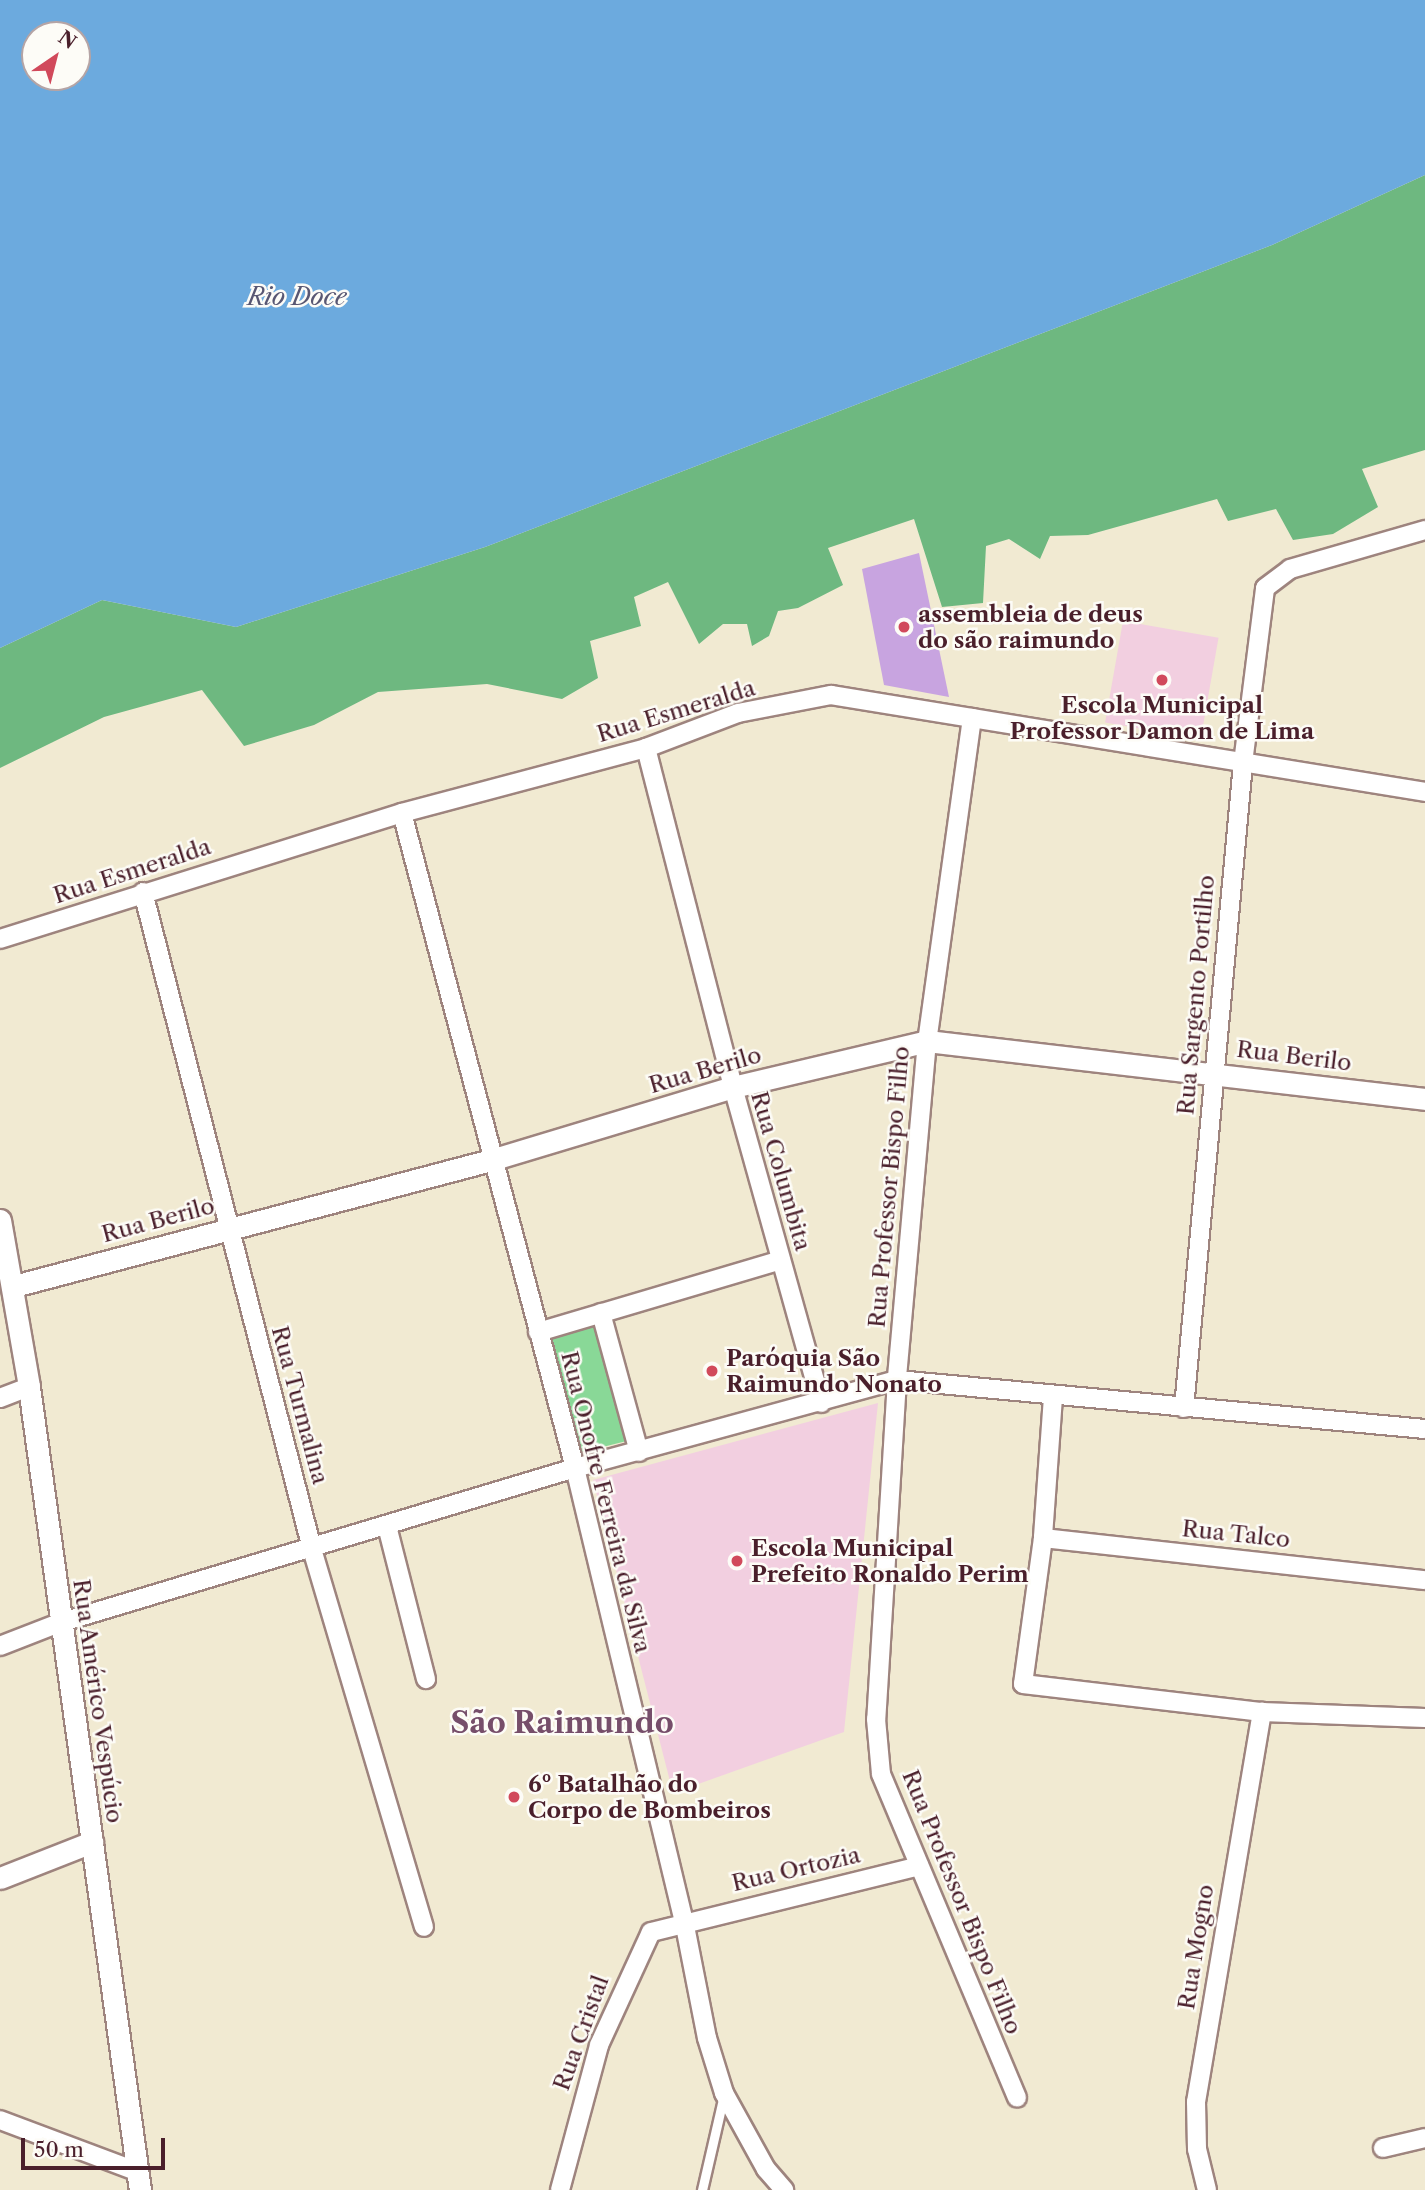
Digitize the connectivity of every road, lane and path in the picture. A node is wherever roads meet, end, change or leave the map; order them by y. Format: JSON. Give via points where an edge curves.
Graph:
{"nodes":[{"id":1,"x":1425,"y":530,"type":"edge"},
{"id":2,"x":972,"y":718,"type":"junction"},
{"id":3,"x":646,"y":748,"type":"junction"},
{"id":4,"x":1243,"y":763,"type":"junction"},
{"id":5,"x":1425,"y":792,"type":"edge"},
{"id":6,"x":401,"y":813,"type":"junction"},
{"id":7,"x":144,"y":892,"type":"junction"},
{"id":8,"x":0,"y":939,"type":"edge"},
{"id":9,"x":926,"y":1041,"type":"junction"},
{"id":10,"x":1213,"y":1073,"type":"junction"},
{"id":11,"x":733,"y":1087,"type":"junction"},
{"id":12,"x":1425,"y":1099,"type":"edge"},
{"id":13,"x":491,"y":1160,"type":"junction"},
{"id":14,"x":0,"y":1220,"type":"edge"},
{"id":15,"x":229,"y":1229,"type":"junction"},
{"id":16,"x":781,"y":1260,"type":"junction"},
{"id":17,"x":14,"y":1286,"type":"junction"},
{"id":18,"x":601,"y":1313,"type":"junction"},
{"id":19,"x":538,"y":1332,"type":"junction"},
{"id":20,"x":897,"y":1380,"type":"junction"},
{"id":21,"x":29,"y":1387,"type":"junction"},
{"id":22,"x":1053,"y":1396,"type":"junction"},
{"id":23,"x":0,"y":1398,"type":"edge"},
{"id":24,"x":821,"y":1403,"type":"junction"},
{"id":25,"x":1184,"y":1408,"type":"junction"},
{"id":26,"x":1425,"y":1429,"type":"edge"},
{"id":27,"x":639,"y":1451,"type":"junction"},
{"id":28,"x":575,"y":1468,"type":"junction"},
{"id":29,"x":387,"y":1526,"type":"junction"},
{"id":30,"x":1043,"y":1538,"type":"junction"},
{"id":31,"x":312,"y":1549,"type":"junction"},
{"id":32,"x":1425,"y":1580,"type":"edge"},
{"id":33,"x":59,"y":1623,"type":"junction"},
{"id":34,"x":0,"y":1646,"type":"edge"},
{"id":35,"x":426,"y":1679,"type":"dead end"},
{"id":36,"x":1262,"y":1712,"type":"junction"},
{"id":37,"x":1425,"y":1717,"type":"edge"},
{"id":38,"x":92,"y":1842,"type":"junction"},
{"id":39,"x":919,"y":1866,"type":"junction"},
{"id":40,"x":0,"y":1878,"type":"edge"},
{"id":41,"x":684,"y":1921,"type":"junction"},
{"id":42,"x":424,"y":1927,"type":"dead end"},
{"id":43,"x":724,"y":2093,"type":"junction"},
{"id":44,"x":1017,"y":2098,"type":"dead end"},
{"id":45,"x":0,"y":2120,"type":"edge"},
{"id":46,"x":1425,"y":2138,"type":"edge"},
{"id":47,"x":1383,"y":2148,"type":"dead end"},
{"id":48,"x":139,"y":2181,"type":"edge"},
{"id":49,"x":560,"y":2190,"type":"edge"},
{"id":50,"x":702,"y":2190,"type":"edge"},
{"id":51,"x":784,"y":2190,"type":"edge"},
{"id":52,"x":1206,"y":2190,"type":"edge"}],
"edges":[{"from":1,"to":4,"type":"street","name":"Rua Sargento Portilho","via":[[1290,569],[1265,589]]},
{"from":2,"to":3,"type":"street","name":"Rua Esmeralda","via":[[831,695],[738,713]]},
{"from":2,"to":4,"type":"street","name":"Rua Esmeralda"},
{"from":2,"to":9,"type":"street","name":"Rua Professor Bispo Filho"},
{"from":3,"to":6,"type":"street","name":"Rua Esmeralda"},
{"from":3,"to":11,"type":"street","name":"Rua Columbita"},
{"from":4,"to":5,"type":"street","name":"Rua Esmeralda"},
{"from":4,"to":10,"type":"street","name":"Rua Sargento Portilho"},
{"from":6,"to":7,"type":"street","name":"Rua Esmeralda"},
{"from":6,"to":13,"type":"street","name":"Rua Onofre Ferreira da Silva"},
{"from":7,"to":8,"type":"street","name":"Rua Esmeralda"},
{"from":7,"to":15,"type":"street","name":"Rua Turmalina"},
{"from":9,"to":10,"type":"street","name":"Rua Berilo"},
{"from":9,"to":11,"type":"street","name":"Rua Berilo"},
{"from":9,"to":20,"type":"street","name":"Rua Professor Bispo Filho"},
{"from":10,"to":12,"type":"street","name":"Rua Berilo"},
{"from":10,"to":25,"type":"street","name":"Rua Sargento Portilho"},
{"from":11,"to":13,"type":"street","name":"Rua Berilo"},
{"from":11,"to":16,"type":"street","name":"Rua Columbita"},
{"from":13,"to":15,"type":"street","name":"Rua Berilo"},
{"from":13,"to":19,"type":"street","name":"Rua Onofre Ferreira da Silva"},
{"from":14,"to":17,"type":"street","name":"Rua Américo Vespúcio"},
{"from":15,"to":17,"type":"street","name":"Rua Berilo"},
{"from":15,"to":31,"type":"street","name":"Rua Turmalina"},
{"from":16,"to":18,"type":"street"},
{"from":16,"to":24,"type":"street","name":"Rua Columbita"},
{"from":17,"to":21,"type":"street","name":"Rua Américo Vespúcio"},
{"from":18,"to":19,"type":"street"},
{"from":18,"to":27,"type":"street"},
{"from":19,"to":28,"type":"street","name":"Rua Onofre Ferreira da Silva"},
{"from":20,"to":22,"type":"street"},
{"from":20,"to":24,"type":"street"},
{"from":20,"to":39,"type":"street","name":"Rua Professor Bispo Filho","via":[[876,1719],[881,1774]]},
{"from":21,"to":23,"type":"street"},
{"from":21,"to":33,"type":"street","name":"Rua Américo Vespúcio"},
{"from":22,"to":25,"type":"street"},
{"from":22,"to":30,"type":"street"},
{"from":24,"to":27,"type":"street"},
{"from":25,"to":26,"type":"street"},
{"from":27,"to":28,"type":"street"},
{"from":28,"to":29,"type":"street"},
{"from":28,"to":41,"type":"street","name":"Rua Onofre Ferreira da Silva"},
{"from":29,"to":31,"type":"street"},
{"from":29,"to":35,"type":"street"},
{"from":30,"to":32,"type":"street","name":"Rua Talco"},
{"from":30,"to":36,"type":"street","via":[[1023,1684]]},
{"from":31,"to":33,"type":"street"},
{"from":31,"to":42,"type":"street","name":"Rua Turmalina"},
{"from":33,"to":34,"type":"street"},
{"from":33,"to":38,"type":"street","name":"Rua Américo Vespúcio"},
{"from":36,"to":37,"type":"street"},
{"from":36,"to":52,"type":"street","name":"Rua Mogno","via":[[1196,2102],[1197,2149]]},
{"from":38,"to":40,"type":"street"},
{"from":38,"to":48,"type":"street","name":"Rua Américo Vespúcio"},
{"from":39,"to":41,"type":"street","name":"Rua Ortozia"},
{"from":39,"to":44,"type":"street","name":"Rua Professor Bispo Filho"},
{"from":41,"to":43,"type":"street","name":"Rua Onofre Ferreira da Silva","via":[[707,2038]]},
{"from":41,"to":49,"type":"street","name":"Rua Cristal","via":[[651,1932],[630,1971],[591,2071]]},
{"from":43,"to":50,"type":"lane"},
{"from":43,"to":51,"type":"street","name":"Rua Onofre Ferreira da Silva","via":[[765,2169]]},
{"from":45,"to":48,"type":"street"},
{"from":46,"to":47,"type":"street"}]}
